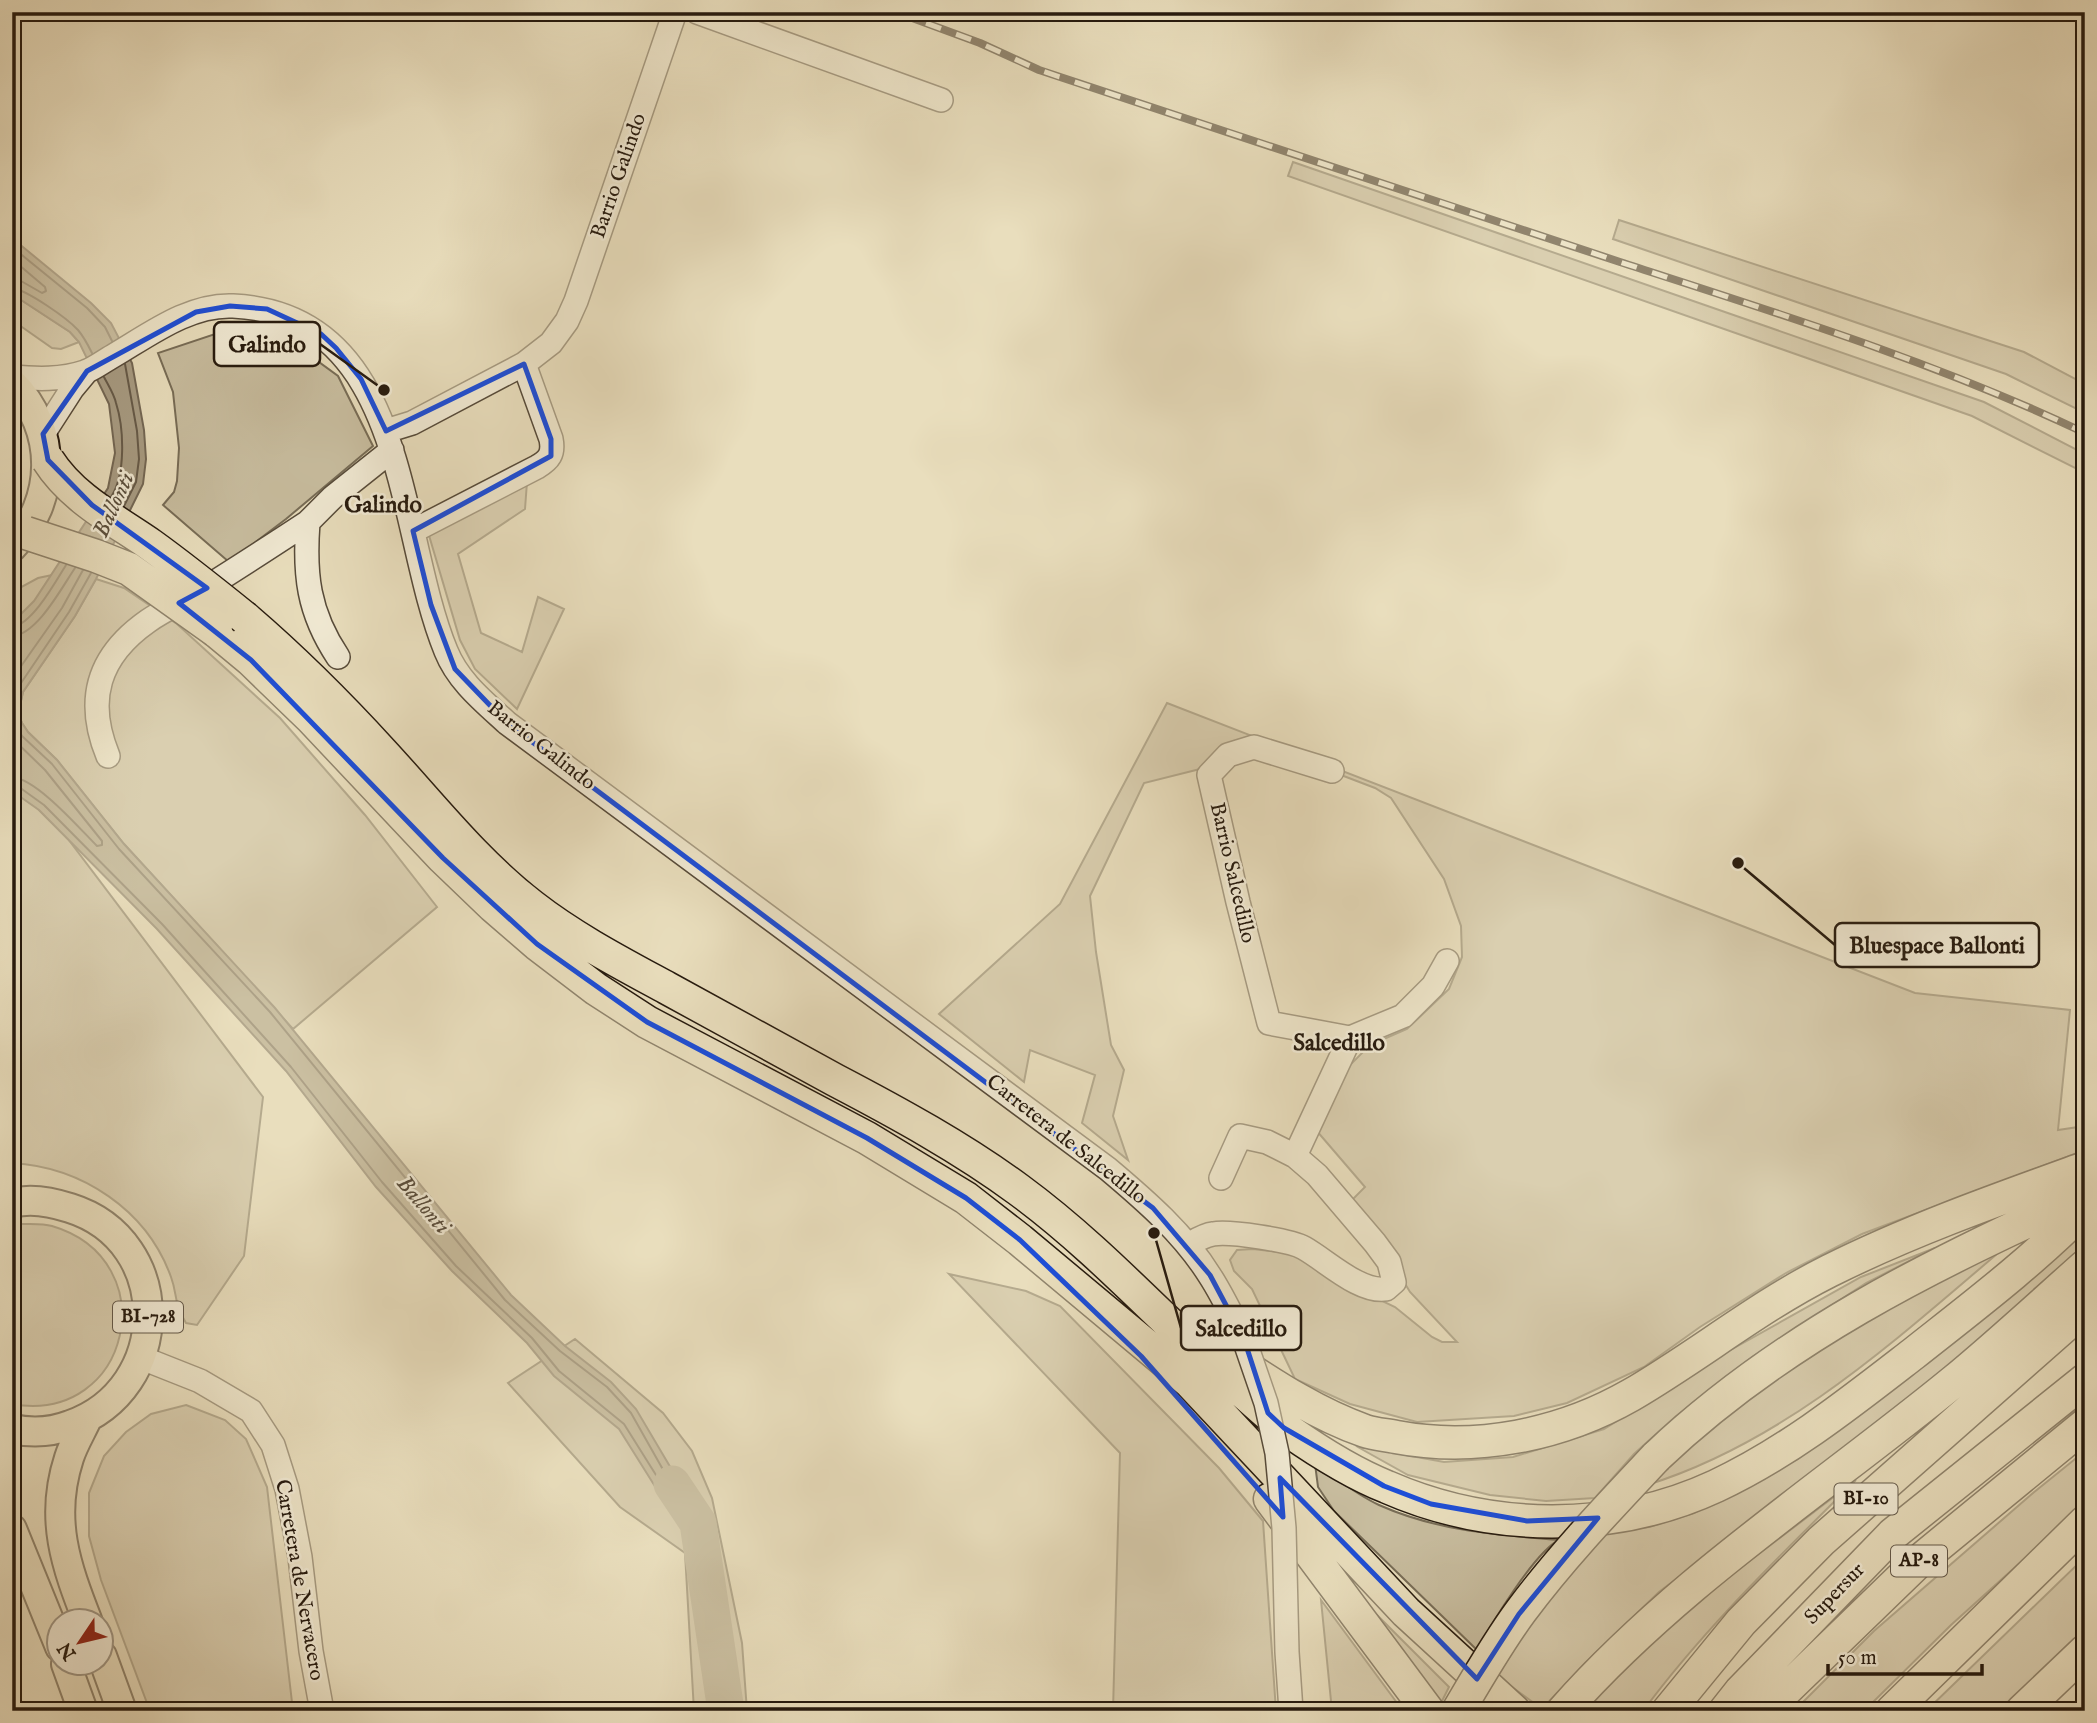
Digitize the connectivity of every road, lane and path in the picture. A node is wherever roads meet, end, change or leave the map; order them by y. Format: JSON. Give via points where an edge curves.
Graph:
{"nodes":[{"id":1,"x":675,"y":12,"type":"edge"},
{"id":2,"x":697,"y":12,"type":"edge"},
{"id":3,"x":941,"y":100,"type":"dead end"},
{"id":4,"x":524,"y":364,"type":"junction"},
{"id":5,"x":87,"y":371,"type":"junction"},
{"id":6,"x":12,"y":377,"type":"edge"},
{"id":7,"x":12,"y":383,"type":"edge"},
{"id":8,"x":389,"y":440,"type":"junction"},
{"id":9,"x":46,"y":447,"type":"junction"},
{"id":10,"x":308,"y":522,"type":"junction"},
{"id":11,"x":413,"y":531,"type":"junction"},
{"id":12,"x":19,"y":540,"type":"edge"},
{"id":13,"x":338,"y":657,"type":"dead end"},
{"id":14,"x":108,"y":756,"type":"dead end"},
{"id":15,"x":1332,"y":771,"type":"dead end"},
{"id":16,"x":748,"y":903,"type":"joint"},
{"id":17,"x":1447,"y":961,"type":"dead end"},
{"id":18,"x":1350,"y":1038,"type":"junction"},
{"id":19,"x":1295,"y":1156,"type":"junction"},
{"id":20,"x":2085,"y":1168,"type":"edge"},
{"id":21,"x":1221,"y":1178,"type":"dead end"},
{"id":22,"x":2085,"y":1195,"type":"edge"},
{"id":23,"x":14,"y":1201,"type":"edge"},
{"id":24,"x":2085,"y":1208,"type":"edge"},
{"id":25,"x":1188,"y":1245,"type":"junction"},
{"id":26,"x":1111,"y":1266,"type":"junction"},
{"id":27,"x":2085,"y":1266,"type":"edge"},
{"id":28,"x":1062,"y":1275,"type":"junction"},
{"id":29,"x":2085,"y":1308,"type":"edge"},
{"id":30,"x":142,"y":1358,"type":"junction"},
{"id":31,"x":2085,"y":1380,"type":"edge"},
{"id":32,"x":87,"y":1419,"type":"junction"},
{"id":33,"x":2085,"y":1425,"type":"edge"},
{"id":34,"x":12,"y":1429,"type":"edge"},
{"id":35,"x":2085,"y":1522,"type":"edge"},
{"id":36,"x":12,"y":1529,"type":"edge"},
{"id":37,"x":83,"y":1608,"type":"edge"},
{"id":38,"x":46,"y":1613,"type":"edge"},
{"id":39,"x":2085,"y":1651,"type":"edge"},
{"id":40,"x":71,"y":1678,"type":"edge"},
{"id":41,"x":110,"y":1678,"type":"edge"},
{"id":42,"x":83,"y":1711,"type":"edge"},
{"id":43,"x":122,"y":1711,"type":"edge"},
{"id":44,"x":322,"y":1711,"type":"edge"},
{"id":45,"x":1291,"y":1711,"type":"edge"},
{"id":46,"x":1428,"y":1711,"type":"edge"},
{"id":47,"x":1458,"y":1711,"type":"edge"},
{"id":48,"x":1514,"y":1711,"type":"edge"},
{"id":49,"x":1563,"y":1711,"type":"edge"},
{"id":50,"x":1668,"y":1711,"type":"edge"},
{"id":51,"x":1725,"y":1711,"type":"edge"},
{"id":52,"x":1764,"y":1711,"type":"edge"},
{"id":53,"x":1892,"y":1711,"type":"edge"},
{"id":54,"x":2022,"y":1711,"type":"edge"}],
"edges":[{"from":1,"to":4,"type":"street","name":"Barrio Galindo","via":[[576,301],[551,343]]},
{"from":2,"to":3,"type":"street"},
{"from":4,"to":8,"type":"street","name":"Barrio Galindo","via":[[412,423]]},
{"from":4,"to":11,"type":"street","via":[[551,439],[551,456]]},
{"from":5,"to":6,"type":"street","via":[[44,380]]},
{"from":5,"to":8,"type":"street","name":"Barrio Galindo","via":[[172,321],[196,312],[230,306],[268,309],[304,324],[336,348],[360,379]]},
{"from":5,"to":9,"type":"street","via":[[72,389]]},
{"from":7,"to":9,"type":"main road","via":[[35,413]]},
{"from":8,"to":10,"type":"street","name":"Barrio Galindo"},
{"from":8,"to":11,"type":"street","name":"Barrio Galindo"},
{"from":9,"to":12,"type":"main road","via":[[43,499]]},
{"from":9,"to":26,"type":"highway","bridge":true,"via":[[57,475],[303,670],[463,844],[533,907],[611,957],[953,1145],[1020,1191]]},
{"from":10,"to":13,"type":"street","via":[[308,588],[316,617]]},
{"from":10,"to":14,"type":"street","name":"Barrio Galindo","via":[[127,638],[107,665],[98,690],[95,714]]},
{"from":11,"to":16,"type":"street","name":"Barrio Galindo","via":[[446,651],[471,690],[507,723]]},
{"from":12,"to":28,"type":"highway","bridge":true,"via":[[96,556],[128,569],[183,606],[251,660],[493,906],[596,989],[956,1191]]},
{"from":15,"to":18,"type":"street","name":"Barrio Salcedillo","via":[[1254,747],[1228,755],[1209,775],[1269,1023]]},
{"from":16,"to":25,"type":"street","name":"Carretera de Salcedillo","via":[[1108,1169]]},
{"from":17,"to":18,"type":"street","via":[[1433,986],[1404,1016]]},
{"from":18,"to":19,"type":"street"},
{"from":19,"to":21,"type":"street","via":[[1267,1142],[1240,1136]]},
{"from":19,"to":25,"type":"street","via":[[1375,1243],[1392,1270],[1391,1286],[1380,1290],[1363,1285],[1301,1246],[1238,1234],[1213,1234]]},
{"from":20,"to":26,"type":"highway","via":[[1995,1200],[1828,1272],[1631,1395],[1585,1418],[1512,1438],[1461,1443],[1413,1440],[1366,1431],[1300,1403],[1223,1352]]},
{"from":22,"to":47,"type":"highway","bridge":true,"via":[[1906,1281],[1790,1349],[1688,1426],[1544,1581]]},
{"from":23,"to":30,"type":"main road","number":"BI-728","via":[[52,1202],[84,1212],[113,1232],[134,1259],[146,1291],[149,1325]]},
{"from":24,"to":26,"type":"highway","via":[[2047,1245],[1882,1378],[1752,1467],[1663,1506],[1566,1522],[1480,1515],[1431,1504],[1340,1464],[1284,1428],[1203,1357]]},
{"from":25,"to":45,"type":"street","name":"Carretera de Salcedillo","bridge":true,"via":[[1210,1275],[1244,1339],[1277,1453]]},
{"from":27,"to":49,"type":"highway","via":[[1953,1383],[1692,1586],[1599,1670]]},
{"from":28,"to":46,"type":"highway","via":[[1253,1476]]},
{"from":28,"to":48,"type":"highway","via":[[1190,1382],[1406,1612]]},
{"from":29,"to":50,"type":"highway","number":"BI-10","via":[[1821,1541],[1741,1622]]},
{"from":30,"to":32,"type":"main road","number":"BI-728","via":[[129,1383]]},
{"from":30,"to":44,"type":"street","name":"Carretera de Nervacero","via":[[200,1381],[251,1411],[273,1445],[300,1557]]},
{"from":31,"to":51,"type":"highway","name":"Supersur","number":"AP-8","via":[[1893,1534]]},
{"from":32,"to":34,"type":"main road","number":"BI-728","via":[[56,1430]]},
{"from":32,"to":37,"type":"main road","number":"BI-728","via":[[69,1459],[60,1505],[67,1568]]},
{"from":33,"to":52,"type":"highway","name":"Supersur","number":"AP-8","via":[[1918,1562]]},
{"from":35,"to":53,"type":"highway"},
{"from":36,"to":38,"type":"main road"},
{"from":39,"to":54,"type":"highway"},
{"from":40,"to":42,"type":"main road"},
{"from":41,"to":43,"type":"main road"}]}
